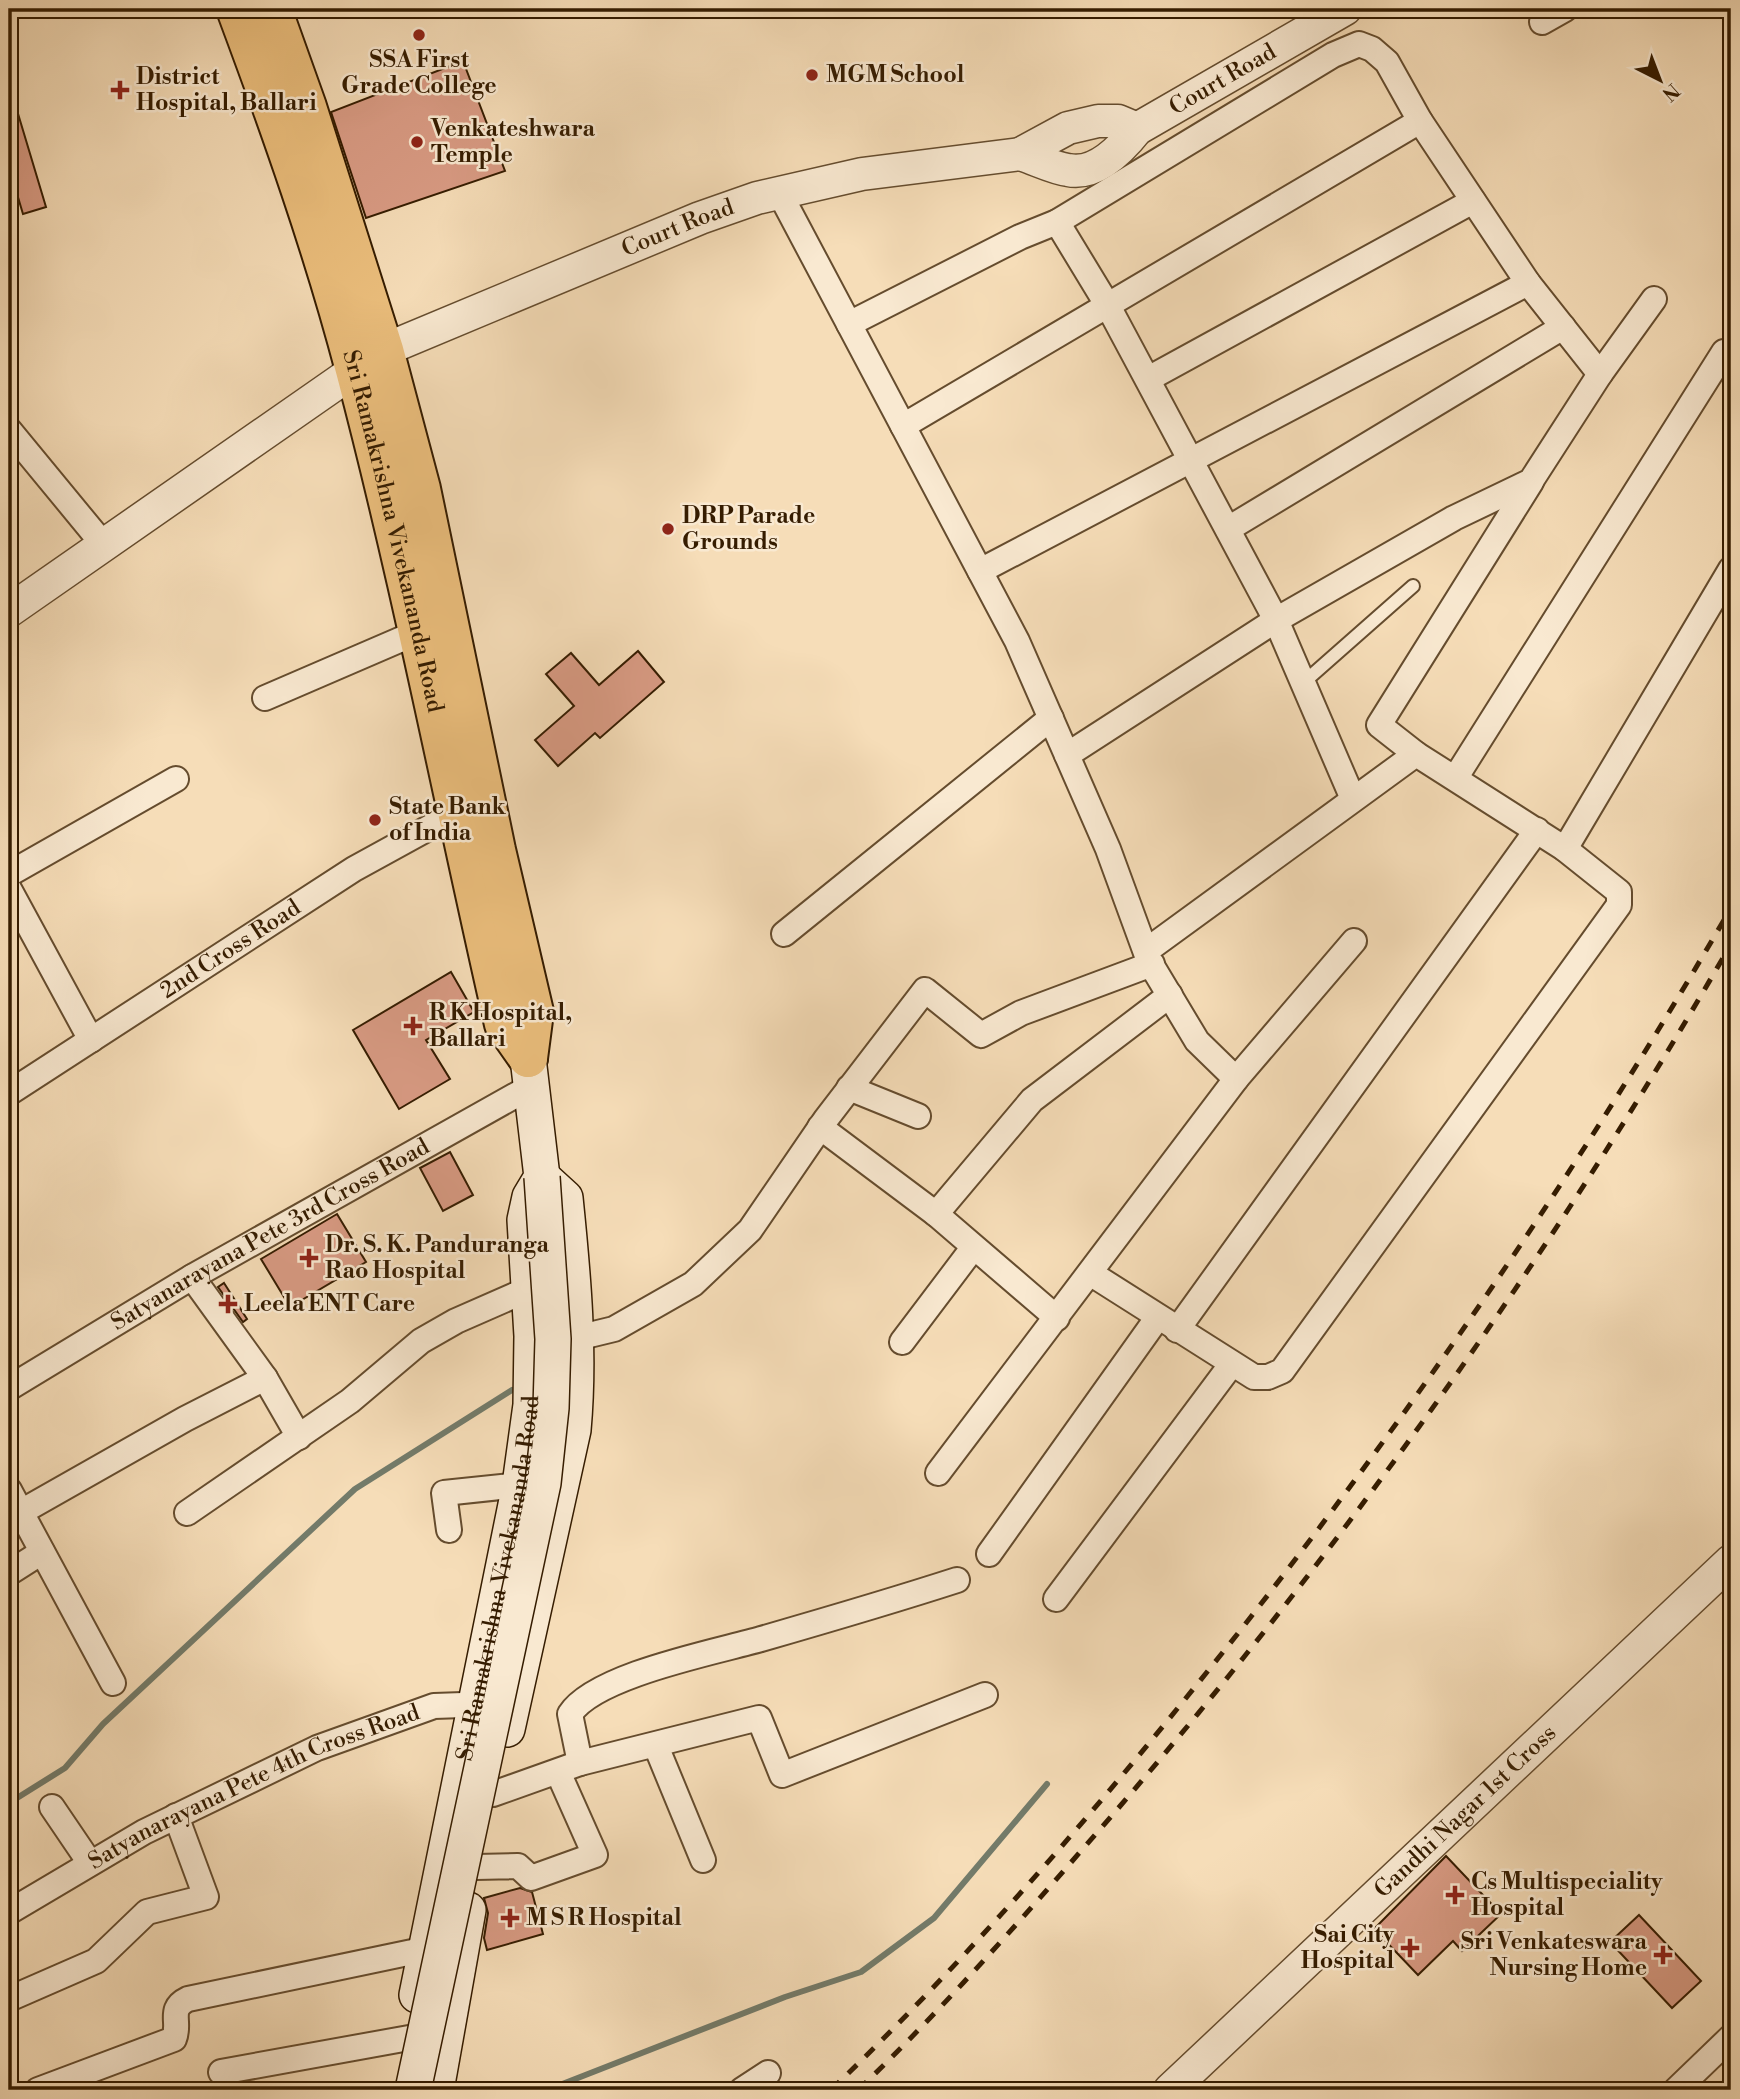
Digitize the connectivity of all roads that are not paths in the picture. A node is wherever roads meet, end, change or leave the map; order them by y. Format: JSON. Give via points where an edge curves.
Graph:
{"nodes":[{"id":1,"x":236,"y":9,"type":"edge"},
{"id":2,"x":272,"y":9,"type":"edge"},
{"id":3,"x":1345,"y":9,"type":"edge"},
{"id":4,"x":1565,"y":9,"type":"edge"},
{"id":5,"x":1542,"y":22,"type":"dead end"},
{"id":6,"x":1420,"y":121,"type":"junction"},
{"id":7,"x":1137,"y":129,"type":"junction"},
{"id":8,"x":1020,"y":154,"type":"junction"},
{"id":9,"x":779,"y":192,"type":"junction"},
{"id":10,"x":1473,"y":201,"type":"junction"},
{"id":11,"x":1057,"y":222,"type":"junction"},
{"id":12,"x":1528,"y":283,"type":"junction"},
{"id":13,"x":1654,"y":299,"type":"dead end"},
{"id":14,"x":1108,"y":306,"type":"junction"},
{"id":15,"x":849,"y":324,"type":"junction"},
{"id":16,"x":1563,"y":327,"type":"junction"},
{"id":17,"x":1724,"y":352,"type":"dead end"},
{"id":18,"x":370,"y":359,"type":"junction"},
{"id":19,"x":1600,"y":374,"type":"junction"},
{"id":20,"x":1148,"y":379,"type":"junction"},
{"id":21,"x":903,"y":426,"type":"junction"},
{"id":22,"x":9,"y":430,"type":"edge"},
{"id":23,"x":1189,"y":461,"type":"junction"},
{"id":24,"x":1531,"y":481,"type":"junction"},
{"id":25,"x":1228,"y":529,"type":"junction"},
{"id":26,"x":103,"y":544,"type":"junction"},
{"id":27,"x":1731,"y":569,"type":"edge"},
{"id":28,"x":980,"y":571,"type":"junction"},
{"id":29,"x":1413,"y":586,"type":"dead end"},
{"id":30,"x":9,"y":611,"type":"edge"},
{"id":31,"x":1276,"y":620,"type":"junction"},
{"id":32,"x":418,"y":632,"type":"junction"},
{"id":33,"x":1303,"y":683,"type":"junction"},
{"id":34,"x":265,"y":698,"type":"dead end"},
{"id":35,"x":1051,"y":718,"type":"junction"},
{"id":36,"x":1416,"y":754,"type":"junction"},
{"id":37,"x":1068,"y":755,"type":"junction"},
{"id":38,"x":1456,"y":777,"type":"junction"},
{"id":39,"x":176,"y":779,"type":"dead end"},
{"id":40,"x":1353,"y":799,"type":"junction"},
{"id":41,"x":456,"y":813,"type":"junction"},
{"id":42,"x":1537,"y":830,"type":"junction"},
{"id":43,"x":1565,"y":849,"type":"junction"},
{"id":44,"x":9,"y":888,"type":"edge"},
{"id":45,"x":783,"y":934,"type":"dead end"},
{"id":46,"x":1354,"y":941,"type":"dead end"},
{"id":47,"x":1149,"y":957,"type":"junction"},
{"id":48,"x":1170,"y":995,"type":"junction"},
{"id":49,"x":91,"y":1040,"type":"junction"},
{"id":50,"x":530,"y":1072,"type":"junction"},
{"id":51,"x":1236,"y":1079,"type":"junction"},
{"id":52,"x":849,"y":1088,"type":"junction"},
{"id":53,"x":9,"y":1093,"type":"edge"},
{"id":54,"x":918,"y":1116,"type":"dead end"},
{"id":55,"x":820,"y":1127,"type":"junction"},
{"id":56,"x":542,"y":1177,"type":"junction"},
{"id":57,"x":936,"y":1214,"type":"junction"},
{"id":58,"x":973,"y":1248,"type":"junction"},
{"id":59,"x":1090,"y":1273,"type":"junction"},
{"id":60,"x":192,"y":1277,"type":"junction"},
{"id":61,"x":529,"y":1289,"type":"junction"},
{"id":62,"x":1057,"y":1318,"type":"junction"},
{"id":63,"x":1167,"y":1323,"type":"junction"},
{"id":64,"x":577,"y":1338,"type":"junction"},
{"id":65,"x":902,"y":1342,"type":"dead end"},
{"id":66,"x":1231,"y":1365,"type":"junction"},
{"id":67,"x":265,"y":1378,"type":"junction"},
{"id":68,"x":9,"y":1388,"type":"edge"},
{"id":69,"x":299,"y":1437,"type":"junction"},
{"id":70,"x":938,"y":1473,"type":"dead end"},
{"id":71,"x":520,"y":1485,"type":"junction"},
{"id":72,"x":9,"y":1490,"type":"edge"},
{"id":73,"x":21,"y":1512,"type":"junction"},
{"id":74,"x":187,"y":1513,"type":"dead end"},
{"id":75,"x":449,"y":1530,"type":"dead end"},
{"id":76,"x":42,"y":1552,"type":"junction"},
{"id":77,"x":989,"y":1554,"type":"dead end"},
{"id":78,"x":1731,"y":1561,"type":"edge"},
{"id":79,"x":9,"y":1573,"type":"edge"},
{"id":80,"x":957,"y":1580,"type":"dead end"},
{"id":81,"x":1056,"y":1599,"type":"dead end"},
{"id":82,"x":113,"y":1683,"type":"dead end"},
{"id":83,"x":985,"y":1695,"type":"dead end"},
{"id":84,"x":514,"y":1703,"type":"junction"},
{"id":85,"x":473,"y":1705,"type":"junction"},
{"id":86,"x":656,"y":1746,"type":"junction"},
{"id":87,"x":569,"y":1767,"type":"junction"},
{"id":88,"x":493,"y":1794,"type":"junction"},
{"id":89,"x":52,"y":1807,"type":"dead end"},
{"id":90,"x":176,"y":1816,"type":"junction"},
{"id":91,"x":703,"y":1860,"type":"dead end"},
{"id":92,"x":90,"y":1863,"type":"junction"},
{"id":93,"x":476,"y":1867,"type":"junction"},
{"id":94,"x":9,"y":1912,"type":"edge"},
{"id":95,"x":462,"y":1943,"type":"junction"},
{"id":96,"x":425,"y":1949,"type":"junction"},
{"id":97,"x":9,"y":1998,"type":"edge"},
{"id":98,"x":1731,"y":2037,"type":"edge"},
{"id":99,"x":426,"y":2038,"type":"junction"},
{"id":100,"x":221,"y":2072,"type":"dead end"},
{"id":101,"x":768,"y":2073,"type":"dead end"},
{"id":102,"x":38,"y":2090,"type":"edge"},
{"id":103,"x":413,"y":2090,"type":"edge"},
{"id":104,"x":420,"y":2090,"type":"edge"},
{"id":105,"x":436,"y":2090,"type":"edge"},
{"id":106,"x":742,"y":2090,"type":"edge"},
{"id":107,"x":1170,"y":2090,"type":"edge"},
{"id":108,"x":1676,"y":2090,"type":"edge"}],
"edges":[{"from":1,"to":18,"type":"main road","name":"Sri Ramakrishna Vivekananda Road","via":[[307,213]]},
{"from":2,"to":18,"type":"main road","name":"Sri Ramakrishna Vivekananda Road","via":[[307,107]]},
{"from":3,"to":7,"type":"street","name":"Court Road"},
{"from":4,"to":5,"type":"street"},
{"from":6,"to":10,"type":"street"},
{"from":6,"to":11,"type":"street","via":[[1387,62],[1372,48],[1359,44],[1333,55]]},
{"from":6,"to":14,"type":"street"},
{"from":7,"to":8,"type":"street","name":"Court Road","via":[[1118,121],[1098,121],[1068,128]]},
{"from":7,"to":8,"type":"street","name":"Court Road","via":[[1116,153],[1083,169],[1069,171]]},
{"from":8,"to":9,"type":"street","name":"Court Road","via":[[862,174]]},
{"from":9,"to":15,"type":"street"},
{"from":9,"to":18,"type":"street","name":"Court Road","via":[[700,218]]},
{"from":10,"to":12,"type":"street"},
{"from":10,"to":20,"type":"street"},
{"from":11,"to":14,"type":"street"},
{"from":11,"to":15,"type":"street"},
{"from":12,"to":16,"type":"street"},
{"from":12,"to":23,"type":"street"},
{"from":13,"to":19,"type":"street"},
{"from":14,"to":20,"type":"street"},
{"from":14,"to":21,"type":"street"},
{"from":15,"to":21,"type":"street"},
{"from":16,"to":19,"type":"street"},
{"from":16,"to":25,"type":"street"},
{"from":17,"to":38,"type":"street"},
{"from":18,"to":26,"type":"street","name":"Court Road"},
{"from":18,"to":32,"type":"main road","name":"Sri Ramakrishna Vivekananda Road"},
{"from":18,"to":50,"type":"main road","name":"Sri Ramakrishna Vivekananda Road","via":[[421,489],[534,1012]]},
{"from":19,"to":24,"type":"street"},
{"from":20,"to":23,"type":"street"},
{"from":21,"to":28,"type":"street"},
{"from":22,"to":26,"type":"street"},
{"from":23,"to":25,"type":"street"},
{"from":23,"to":28,"type":"street"},
{"from":24,"to":31,"type":"street","via":[[1454,518]]},
{"from":24,"to":36,"type":"street","via":[[1379,725]]},
{"from":25,"to":31,"type":"street"},
{"from":26,"to":30,"type":"street","name":"Court Road"},
{"from":27,"to":43,"type":"street"},
{"from":28,"to":35,"type":"street"},
{"from":29,"to":33,"type":"lane"},
{"from":31,"to":33,"type":"street"},
{"from":31,"to":37,"type":"street"},
{"from":32,"to":34,"type":"street"},
{"from":32,"to":41,"type":"main road","name":"Sri Ramakrishna Vivekananda Road"},
{"from":33,"to":40,"type":"street"},
{"from":35,"to":37,"type":"street"},
{"from":35,"to":45,"type":"street"},
{"from":36,"to":38,"type":"street"},
{"from":36,"to":40,"type":"street"},
{"from":37,"to":47,"type":"street"},
{"from":38,"to":42,"type":"street"},
{"from":39,"to":44,"type":"street"},
{"from":40,"to":47,"type":"street"},
{"from":41,"to":49,"type":"street","name":"2nd Cross Road","via":[[354,869]]},
{"from":41,"to":50,"type":"main road","name":"Sri Ramakrishna Vivekananda Road","via":[[504,1024]]},
{"from":42,"to":43,"type":"street"},
{"from":42,"to":63,"type":"street"},
{"from":43,"to":66,"type":"street","via":[[1619,892],[1619,905],[1282,1371],[1254,1377]]},
{"from":44,"to":49,"type":"street"},
{"from":46,"to":51,"type":"street"},
{"from":47,"to":48,"type":"street"},
{"from":47,"to":52,"type":"street","via":[[981,1035],[925,990]]},
{"from":48,"to":51,"type":"street","via":[[1197,1041]]},
{"from":48,"to":57,"type":"street","via":[[1032,1100]]},
{"from":49,"to":53,"type":"street","name":"2nd Cross Road"},
{"from":50,"to":56,"type":"main road","name":"Sri Ramakrishna Vivekananda Road"},
{"from":50,"to":60,"type":"street","name":"Satyanarayana Pete 3rd Cross Road"},
{"from":51,"to":59,"type":"street"},
{"from":52,"to":54,"type":"street"},
{"from":52,"to":55,"type":"street"},
{"from":55,"to":57,"type":"street"},
{"from":55,"to":64,"type":"street","via":[[750,1230],[693,1284],[614,1329]]},
{"from":56,"to":61,"type":"main road","name":"Sri Ramakrishna Vivekananda Road","via":[[526,1209]]},
{"from":56,"to":64,"type":"main road","name":"Sri Ramakrishna Vivekananda Road","via":[[565,1198]]},
{"from":56,"to":103,"type":"main road","bridge":true,"via":[[553,1339],[543,1483]]},
{"from":57,"to":58,"type":"street"},
{"from":58,"to":62,"type":"street"},
{"from":58,"to":65,"type":"street"},
{"from":59,"to":62,"type":"street"},
{"from":59,"to":63,"type":"street"},
{"from":60,"to":67,"type":"street"},
{"from":60,"to":68,"type":"street","name":"Satyanarayana Pete 3rd Cross Road"},
{"from":61,"to":69,"type":"street","via":[[421,1341]]},
{"from":61,"to":71,"type":"main road","name":"Sri Ramakrishna Vivekananda Road","via":[[531,1405]]},
{"from":62,"to":70,"type":"street"},
{"from":63,"to":66,"type":"street"},
{"from":63,"to":77,"type":"street"},
{"from":64,"to":84,"type":"main road","name":"Sri Ramakrishna Vivekananda Road","via":[[573,1430]]},
{"from":66,"to":81,"type":"street"},
{"from":67,"to":69,"type":"street"},
{"from":67,"to":73,"type":"street"},
{"from":69,"to":74,"type":"street"},
{"from":71,"to":75,"type":"street","via":[[444,1493]]},
{"from":71,"to":85,"type":"main road","name":"Sri Ramakrishna Vivekananda Road"},
{"from":72,"to":73,"type":"street"},
{"from":73,"to":76,"type":"street"},
{"from":76,"to":79,"type":"street"},
{"from":76,"to":82,"type":"street"},
{"from":78,"to":107,"type":"street","name":"Gandhi Nagar 1st Cross"},
{"from":80,"to":87,"type":"street","via":[[758,1640],[685,1657],[589,1695],[570,1714]]},
{"from":83,"to":86,"type":"street","via":[[782,1775],[759,1718]]},
{"from":84,"to":85,"type":"street","name":"Satyanarayana Pete 4th Cross Road"},
{"from":84,"to":88,"type":"main road","name":"Sri Ramakrishna Vivekananda Road"},
{"from":85,"to":90,"type":"street","name":"Satyanarayana Pete 4th Cross Road","via":[[433,1706],[317,1748]]},
{"from":85,"to":96,"type":"main road","name":"Sri Ramakrishna Vivekananda Road"},
{"from":86,"to":87,"type":"street"},
{"from":86,"to":91,"type":"street"},
{"from":87,"to":88,"type":"street"},
{"from":87,"to":93,"type":"street","via":[[595,1855],[531,1878],[517,1866]]},
{"from":88,"to":93,"type":"main road","name":"Sri Ramakrishna Vivekananda Road"},
{"from":89,"to":92,"type":"street"},
{"from":90,"to":92,"type":"street","name":"Satyanarayana Pete 4th Cross Road"},
{"from":90,"to":97,"type":"street","via":[[206,1897],[146,1912],[96,1961]]},
{"from":92,"to":94,"type":"street","name":"Satyanarayana Pete 4th Cross Road"},
{"from":93,"to":95,"type":"main road","name":"Sri Ramakrishna Vivekananda Road"},
{"from":95,"to":96,"type":"street"},
{"from":95,"to":99,"type":"main road","name":"Sri Ramakrishna Vivekananda Road"},
{"from":96,"to":99,"type":"main road","name":"Sri Ramakrishna Vivekananda Road"},
{"from":96,"to":102,"type":"street","via":[[188,2000],[174,2012],[174,2039]]},
{"from":98,"to":108,"type":"street"},
{"from":99,"to":100,"type":"street"},
{"from":99,"to":104,"type":"main road","name":"Sri Ramakrishna Vivekananda Road","via":[[405,2068]]},
{"from":99,"to":105,"type":"main road","name":"Sri Ramakrishna Vivekananda Road"},
{"from":101,"to":106,"type":"street"}]}
